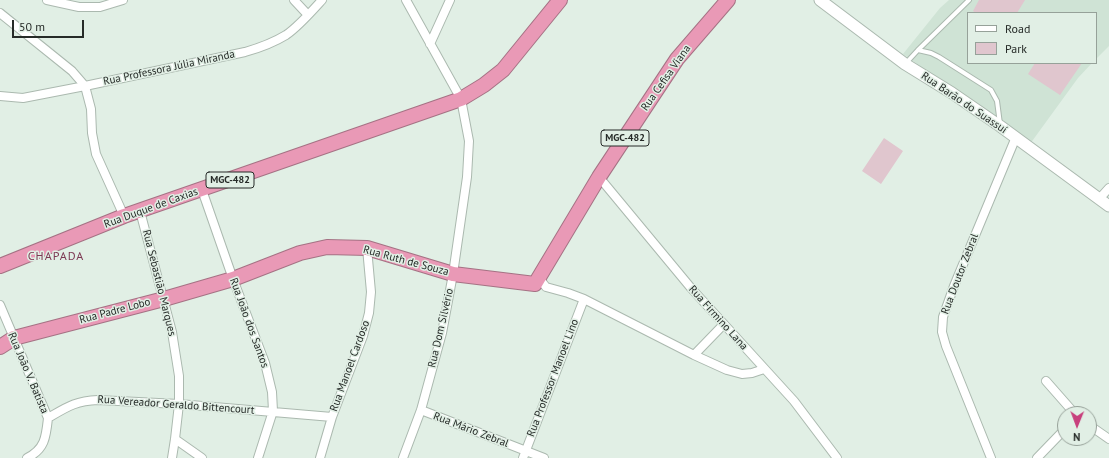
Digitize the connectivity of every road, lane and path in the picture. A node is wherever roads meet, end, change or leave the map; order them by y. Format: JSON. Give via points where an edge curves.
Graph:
{"nodes":[{"id":1,"x":47,"y":0,"type":"edge"},
{"id":2,"x":123,"y":0,"type":"edge"},
{"id":3,"x":294,"y":0,"type":"edge"},
{"id":4,"x":322,"y":0,"type":"edge"},
{"id":5,"x":406,"y":0,"type":"edge"},
{"id":6,"x":450,"y":0,"type":"edge"},
{"id":7,"x":560,"y":0,"type":"edge"},
{"id":8,"x":728,"y":0,"type":"edge"},
{"id":9,"x":820,"y":0,"type":"edge"},
{"id":10,"x":968,"y":0,"type":"edge"},
{"id":11,"x":99,"y":4,"type":"edge"},
{"id":12,"x":0,"y":13,"type":"edge"},
{"id":13,"x":308,"y":15,"type":"junction"},
{"id":14,"x":430,"y":44,"type":"junction"},
{"id":15,"x":918,"y":50,"type":"junction"},
{"id":16,"x":905,"y":64,"type":"junction"},
{"id":17,"x":85,"y":86,"type":"junction"},
{"id":18,"x":0,"y":96,"type":"edge"},
{"id":19,"x":461,"y":99,"type":"junction"},
{"id":20,"x":1000,"y":126,"type":"junction"},
{"id":21,"x":1016,"y":138,"type":"junction"},
{"id":22,"x":599,"y":177,"type":"junction"},
{"id":23,"x":1109,"y":188,"type":"edge"},
{"id":24,"x":202,"y":190,"type":"junction"},
{"id":25,"x":1100,"y":198,"type":"junction"},
{"id":26,"x":1109,"y":206,"type":"edge"},
{"id":27,"x":140,"y":211,"type":"junction"},
{"id":28,"x":124,"y":216,"type":"junction"},
{"id":29,"x":367,"y":248,"type":"junction"},
{"id":30,"x":0,"y":266,"type":"edge"},
{"id":31,"x":453,"y":274,"type":"junction"},
{"id":32,"x":233,"y":279,"type":"junction"},
{"id":33,"x":537,"y":281,"type":"junction"},
{"id":34,"x":164,"y":299,"type":"junction"},
{"id":35,"x":584,"y":299,"type":"junction"},
{"id":36,"x":0,"y":306,"type":"edge"},
{"id":37,"x":724,"y":324,"type":"junction"},
{"id":38,"x":14,"y":338,"type":"junction"},
{"id":39,"x":0,"y":347,"type":"edge"},
{"id":40,"x":694,"y":355,"type":"junction"},
{"id":41,"x":764,"y":369,"type":"junction"},
{"id":42,"x":1046,"y":381,"type":"dead end"},
{"id":43,"x":179,"y":404,"type":"junction"},
{"id":44,"x":1068,"y":406,"type":"edge"},
{"id":45,"x":421,"y":410,"type":"junction"},
{"id":46,"x":273,"y":411,"type":"junction"},
{"id":47,"x":332,"y":417,"type":"junction"},
{"id":48,"x":48,"y":418,"type":"junction"},
{"id":49,"x":1097,"y":431,"type":"edge"},
{"id":50,"x":1057,"y":437,"type":"edge"},
{"id":51,"x":175,"y":439,"type":"junction"},
{"id":52,"x":1109,"y":439,"type":"edge"},
{"id":53,"x":524,"y":454,"type":"edge"},
{"id":54,"x":27,"y":458,"type":"edge"},
{"id":55,"x":172,"y":458,"type":"edge"},
{"id":56,"x":202,"y":458,"type":"edge"},
{"id":57,"x":258,"y":458,"type":"edge"},
{"id":58,"x":320,"y":458,"type":"edge"},
{"id":59,"x":403,"y":458,"type":"edge"},
{"id":60,"x":544,"y":458,"type":"edge"},
{"id":61,"x":837,"y":458,"type":"edge"},
{"id":62,"x":991,"y":458,"type":"edge"},
{"id":63,"x":1037,"y":458,"type":"edge"}],
"edges":[{"from":1,"to":11,"type":"street","via":[[78,7]]},
{"from":2,"to":11,"type":"street"},
{"from":3,"to":13,"type":"street"},
{"from":4,"to":13,"type":"street","name":"Rua Professora Júlia Miranda"},
{"from":5,"to":14,"type":"street","name":"Rua Dom Silvério"},
{"from":6,"to":14,"type":"street"},
{"from":7,"to":19,"type":"highway","number":"MGC-482","via":[[503,70]]},
{"from":8,"to":22,"type":"highway","name":"Rua Cefisa Viana","number":"MGC-482","via":[[677,59]]},
{"from":9,"to":16,"type":"main road","name":"Rua Barão do Suassuí"},
{"from":10,"to":15,"type":"lane"},
{"from":12,"to":17,"type":"street","via":[[72,71]]},
{"from":13,"to":17,"type":"street","name":"Rua Professora Júlia Miranda","via":[[286,35],[268,45]]},
{"from":14,"to":19,"type":"street","name":"Rua Dom Silvério"},
{"from":15,"to":16,"type":"lane"},
{"from":15,"to":20,"type":"lane","via":[[939,57],[991,90],[998,101]]},
{"from":16,"to":20,"type":"main road","name":"Rua Barão do Suassuí"},
{"from":17,"to":18,"type":"street","name":"Rua Professora Júlia Miranda","via":[[23,98]]},
{"from":17,"to":28,"type":"street","via":[[91,109],[96,154]]},
{"from":19,"to":24,"type":"highway","name":"Rua Duque de Caxias","number":"MGC-482"},
{"from":19,"to":31,"type":"street","name":"Rua Dom Silvério","via":[[469,141],[468,177]]},
{"from":20,"to":21,"type":"main road","name":"Rua Barão do Suassuí"},
{"from":21,"to":25,"type":"main road","name":"Rua Barão do Suassuí"},
{"from":21,"to":62,"type":"street","name":"Rua Doutor Zebral","via":[[956,279],[943,317],[942,332],[946,346]]},
{"from":22,"to":33,"type":"highway","name":"Rua Cefisa Viana","number":"MGC-482"},
{"from":22,"to":37,"type":"street","name":"Rua Firmino Lana"},
{"from":23,"to":25,"type":"street"},
{"from":24,"to":27,"type":"highway","name":"Rua Duque de Caxias","number":"MGC-482"},
{"from":24,"to":32,"type":"street","name":"Rua João dos Santos"},
{"from":25,"to":26,"type":"main road","name":"Rua Barão do Suassuí"},
{"from":27,"to":28,"type":"highway","name":"Rua Duque de Caxias","number":"MGC-482"},
{"from":27,"to":34,"type":"street","name":"Rua Sebastião Marques"},
{"from":28,"to":30,"type":"highway","name":"Rua Duque de Caxias","number":"MGC-482"},
{"from":29,"to":31,"type":"highway","name":"Rua Ruth de Souza"},
{"from":29,"to":32,"type":"highway","name":"Rua Ruth de Souza","via":[[327,247],[300,253]]},
{"from":29,"to":47,"type":"street","name":"Rua Manoel Cardoso","via":[[371,292],[369,313],[363,336]]},
{"from":31,"to":33,"type":"highway","name":"Rua Ruth de Souza"},
{"from":31,"to":45,"type":"street","name":"Rua Dom Silvério","via":[[442,333]]},
{"from":32,"to":34,"type":"highway","name":"Rua Padre Lobo"},
{"from":32,"to":46,"type":"street","name":"Rua João dos Santos","via":[[265,362],[272,392]]},
{"from":33,"to":35,"type":"street","name":"Rua Ruth de Souza","via":[[546,287]]},
{"from":34,"to":38,"type":"highway","name":"Rua Padre Lobo"},
{"from":34,"to":43,"type":"street","name":"Rua Sebastião Marques","via":[[179,376]]},
{"from":35,"to":40,"type":"street","name":"Rua Ruth de Souza"},
{"from":35,"to":53,"type":"street","name":"Rua Professor Manoel Lino"},
{"from":36,"to":38,"type":"street","name":"Rua João V. Batista"},
{"from":37,"to":40,"type":"street"},
{"from":37,"to":41,"type":"street","name":"Rua Firmino Lana"},
{"from":38,"to":39,"type":"highway","name":"Rua Padre Lobo"},
{"from":38,"to":48,"type":"street","name":"Rua João V. Batista"},
{"from":40,"to":41,"type":"street","name":"Rua Ruth de Souza","via":[[742,374]]},
{"from":41,"to":61,"type":"street","name":"Rua Firmino Lana","via":[[794,401]]},
{"from":42,"to":44,"type":"street"},
{"from":43,"to":46,"type":"street","name":"Rua Vereador Geraldo Bittencourt"},
{"from":43,"to":48,"type":"street","name":"Rua Vereador Geraldo Bittencourt","via":[[86,400]]},
{"from":43,"to":51,"type":"street","name":"Rua Sebastião Marques"},
{"from":45,"to":53,"type":"street","name":"Rua Mário Zebral"},
{"from":45,"to":59,"type":"street","name":"Rua Dom Silvério"},
{"from":46,"to":47,"type":"street","name":"Rua Vereador Geraldo Bittencourt"},
{"from":46,"to":57,"type":"street","name":"Rua João dos Santos"},
{"from":47,"to":58,"type":"street","name":"Rua Manoel Cardoso"},
{"from":48,"to":54,"type":"street","via":[[46,436],[41,447]]},
{"from":49,"to":52,"type":"street"},
{"from":50,"to":63,"type":"street"},
{"from":51,"to":55,"type":"street","name":"Rua Sebastião Marques"},
{"from":51,"to":56,"type":"street"},
{"from":53,"to":60,"type":"street","name":"Rua Mário Zebral"}]}
